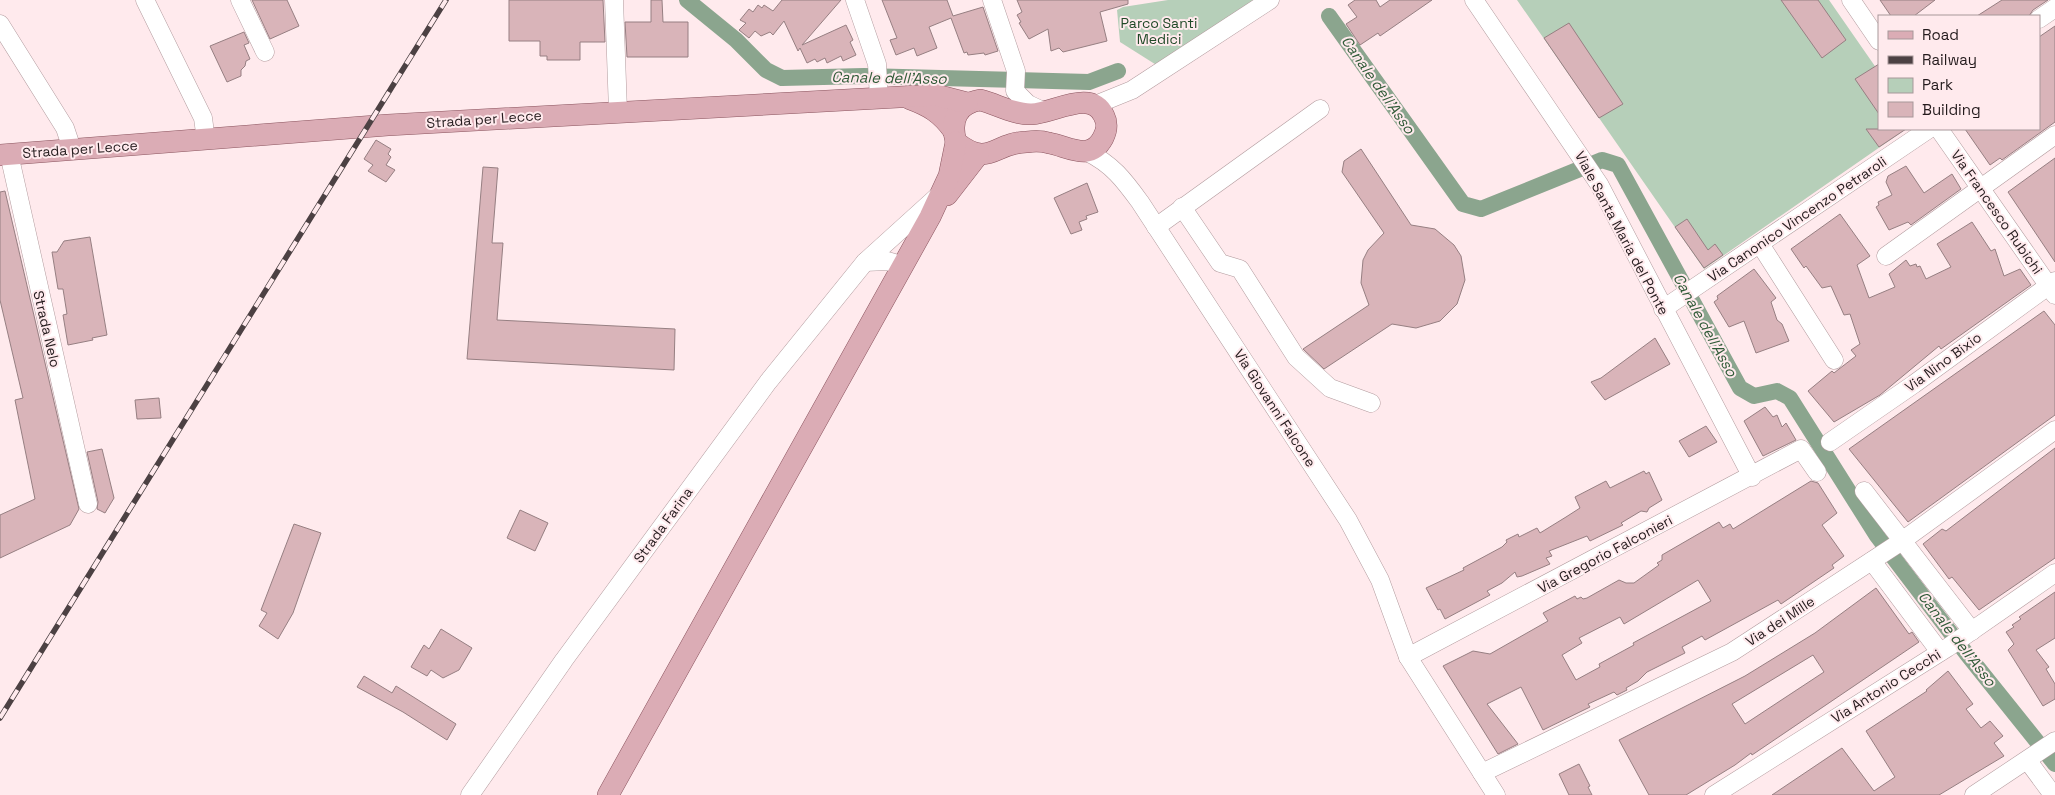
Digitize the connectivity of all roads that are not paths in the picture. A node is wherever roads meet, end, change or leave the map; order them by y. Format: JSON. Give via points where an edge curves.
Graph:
{"nodes":[{"id":1,"x":145,"y":0,"type":"edge"},
{"id":2,"x":240,"y":0,"type":"edge"},
{"id":3,"x":614,"y":0,"type":"edge"},
{"id":4,"x":855,"y":0,"type":"edge"},
{"id":5,"x":992,"y":0,"type":"edge"},
{"id":6,"x":1270,"y":0,"type":"edge"},
{"id":7,"x":1474,"y":0,"type":"edge"},
{"id":8,"x":1851,"y":0,"type":"edge"},
{"id":9,"x":2055,"y":8,"type":"edge"},
{"id":10,"x":2040,"y":19,"type":"edge"},
{"id":11,"x":0,"y":24,"type":"edge"},
{"id":12,"x":1878,"y":40,"type":"edge"},
{"id":13,"x":265,"y":52,"type":"dead end"},
{"id":14,"x":879,"y":92,"type":"junction"},
{"id":15,"x":908,"y":98,"type":"junction"},
{"id":16,"x":967,"y":102,"type":"junction"},
{"id":17,"x":1320,"y":108,"type":"dead end"},
{"id":18,"x":618,"y":111,"type":"junction"},
{"id":19,"x":1045,"y":112,"type":"junction"},
{"id":20,"x":1103,"y":119,"type":"junction"},
{"id":21,"x":1928,"y":130,"type":"edge"},
{"id":22,"x":1941,"y":130,"type":"edge"},
{"id":23,"x":2055,"y":135,"type":"edge"},
{"id":24,"x":954,"y":136,"type":"junction"},
{"id":25,"x":206,"y":140,"type":"junction"},
{"id":26,"x":72,"y":149,"type":"junction"},
{"id":27,"x":1087,"y":152,"type":"junction"},
{"id":28,"x":4,"y":155,"type":"edge"},
{"id":29,"x":978,"y":155,"type":"junction"},
{"id":30,"x":1118,"y":172,"type":"junction"},
{"id":31,"x":1982,"y":188,"type":"junction"},
{"id":32,"x":939,"y":195,"type":"junction"},
{"id":33,"x":1182,"y":207,"type":"junction"},
{"id":34,"x":930,"y":216,"type":"junction"},
{"id":35,"x":1156,"y":227,"type":"junction"},
{"id":36,"x":1760,"y":244,"type":"junction"},
{"id":37,"x":1886,"y":256,"type":"dead end"},
{"id":38,"x":865,"y":262,"type":"junction"},
{"id":39,"x":901,"y":266,"type":"junction"},
{"id":40,"x":2053,"y":287,"type":"edge"},
{"id":41,"x":1669,"y":306,"type":"junction"},
{"id":42,"x":1834,"y":360,"type":"dead end"},
{"id":43,"x":1371,"y":403,"type":"dead end"},
{"id":44,"x":2055,"y":430,"type":"edge"},
{"id":45,"x":1830,"y":442,"type":"dead end"},
{"id":46,"x":1817,"y":472,"type":"dead end"},
{"id":47,"x":1752,"y":477,"type":"junction"},
{"id":48,"x":1864,"y":491,"type":"dead end"},
{"id":49,"x":88,"y":504,"type":"dead end"},
{"id":50,"x":1901,"y":542,"type":"junction"},
{"id":51,"x":1875,"y":560,"type":"junction"},
{"id":52,"x":2055,"y":573,"type":"edge"},
{"id":53,"x":1970,"y":632,"type":"junction"},
{"id":54,"x":1944,"y":650,"type":"junction"},
{"id":55,"x":1408,"y":657,"type":"junction"},
{"id":56,"x":2053,"y":743,"type":"edge"},
{"id":57,"x":2031,"y":759,"type":"junction"},
{"id":58,"x":1482,"y":773,"type":"junction"},
{"id":59,"x":470,"y":795,"type":"edge"},
{"id":60,"x":608,"y":795,"type":"edge"},
{"id":61,"x":1496,"y":795,"type":"edge"},
{"id":62,"x":1714,"y":795,"type":"edge"},
{"id":63,"x":1974,"y":795,"type":"edge"},
{"id":64,"x":2053,"y":795,"type":"edge"}],
"edges":[{"from":1,"to":25,"type":"street","via":[[203,118]]},
{"from":2,"to":13,"type":"street"},
{"from":3,"to":18,"type":"street"},
{"from":4,"to":14,"type":"street","via":[[877,64]]},
{"from":5,"to":19,"type":"street","via":[[1016,71],[1015,92],[1028,104]]},
{"from":6,"to":20,"type":"street","via":[[1132,90]]},
{"from":7,"to":41,"type":"street","name":"Viale Santa Maria del Ponte","via":[[1576,147]]},
{"from":8,"to":12,"type":"street"},
{"from":9,"to":10,"type":"street"},
{"from":11,"to":26,"type":"street","via":[[65,128]]},
{"from":14,"to":15,"type":"main road","name":"Strada per Lecce"},
{"from":14,"to":18,"type":"main road","name":"Strada per Lecce"},
{"from":15,"to":16,"type":"main road","name":"Strada per Lecce","via":[[936,95]]},
{"from":15,"to":24,"type":"main road","via":[[933,108],[944,118]]},
{"from":16,"to":19,"type":"main road","name":"Strada per Lecce","via":[[980,100],[1015,112]]},
{"from":16,"to":24,"type":"main road","via":[[956,116]]},
{"from":17,"to":33,"type":"street"},
{"from":18,"to":25,"type":"main road","name":"Strada per Lecce"},
{"from":19,"to":20,"type":"main road","name":"Strada per Lecce","via":[[1079,102]]},
{"from":20,"to":27,"type":"main road","via":[[1096,147]]},
{"from":20,"to":30,"type":"street","name":"Via Giovanni Falcone"},
{"from":21,"to":36,"type":"street","name":"Via Canonico Vincenzo Petraroli"},
{"from":22,"to":31,"type":"street","name":"Via Francesco Rubichi"},
{"from":23,"to":31,"type":"street"},
{"from":24,"to":29,"type":"main road"},
{"from":24,"to":32,"type":"main road","via":[[949,176]]},
{"from":25,"to":26,"type":"main road","name":"Strada per Lecce"},
{"from":26,"to":28,"type":"main road","name":"Strada per Lecce"},
{"from":27,"to":29,"type":"main road","via":[[1077,152],[1049,142],[1024,142]]},
{"from":27,"to":30,"type":"street","name":"Via Giovanni Falcone"},
{"from":28,"to":49,"type":"street","name":"Strada Nelo"},
{"from":29,"to":34,"type":"main road"},
{"from":30,"to":35,"type":"street","name":"Via Giovanni Falcone"},
{"from":31,"to":37,"type":"street"},
{"from":31,"to":40,"type":"street","name":"Via Francesco Rubichi"},
{"from":32,"to":34,"type":"main road"},
{"from":32,"to":38,"type":"street","name":"Strada Farina"},
{"from":33,"to":35,"type":"street"},
{"from":33,"to":43,"type":"street","via":[[1220,263],[1240,269],[1296,357],[1330,388]]},
{"from":34,"to":39,"type":"main road"},
{"from":35,"to":55,"type":"street","name":"Via Giovanni Falcone","via":[[1348,520],[1380,580]]},
{"from":36,"to":41,"type":"street","name":"Via Canonico Vincenzo Petraroli"},
{"from":36,"to":42,"type":"street"},
{"from":38,"to":39,"type":"street","via":[[886,261]]},
{"from":38,"to":59,"type":"street","name":"Strada Farina","via":[[768,382],[564,660]]},
{"from":39,"to":60,"type":"main road"},
{"from":40,"to":45,"type":"street","name":"Via Nino Bixio"},
{"from":41,"to":47,"type":"street","name":"Viale Santa Maria del Ponte"},
{"from":44,"to":50,"type":"street","name":"Via dei Mille"},
{"from":46,"to":47,"type":"street","name":"Via Gregorio Falconieri","via":[[1801,449]]},
{"from":47,"to":55,"type":"street","name":"Via Gregorio Falconieri"},
{"from":48,"to":50,"type":"street"},
{"from":50,"to":51,"type":"street","name":"Via dei Mille"},
{"from":50,"to":53,"type":"street"},
{"from":51,"to":54,"type":"street"},
{"from":51,"to":58,"type":"street","name":"Via dei Mille","via":[[1732,652]]},
{"from":52,"to":53,"type":"street","name":"Via Antonio Cecchi"},
{"from":53,"to":54,"type":"street","name":"Via Antonio Cecchi"},
{"from":54,"to":62,"type":"street","name":"Via Antonio Cecchi"},
{"from":55,"to":58,"type":"street","name":"Via Giovanni Falcone"},
{"from":56,"to":57,"type":"street"},
{"from":57,"to":63,"type":"street"},
{"from":57,"to":64,"type":"street"},
{"from":58,"to":61,"type":"street","name":"Via Giovanni Falcone"}]}
